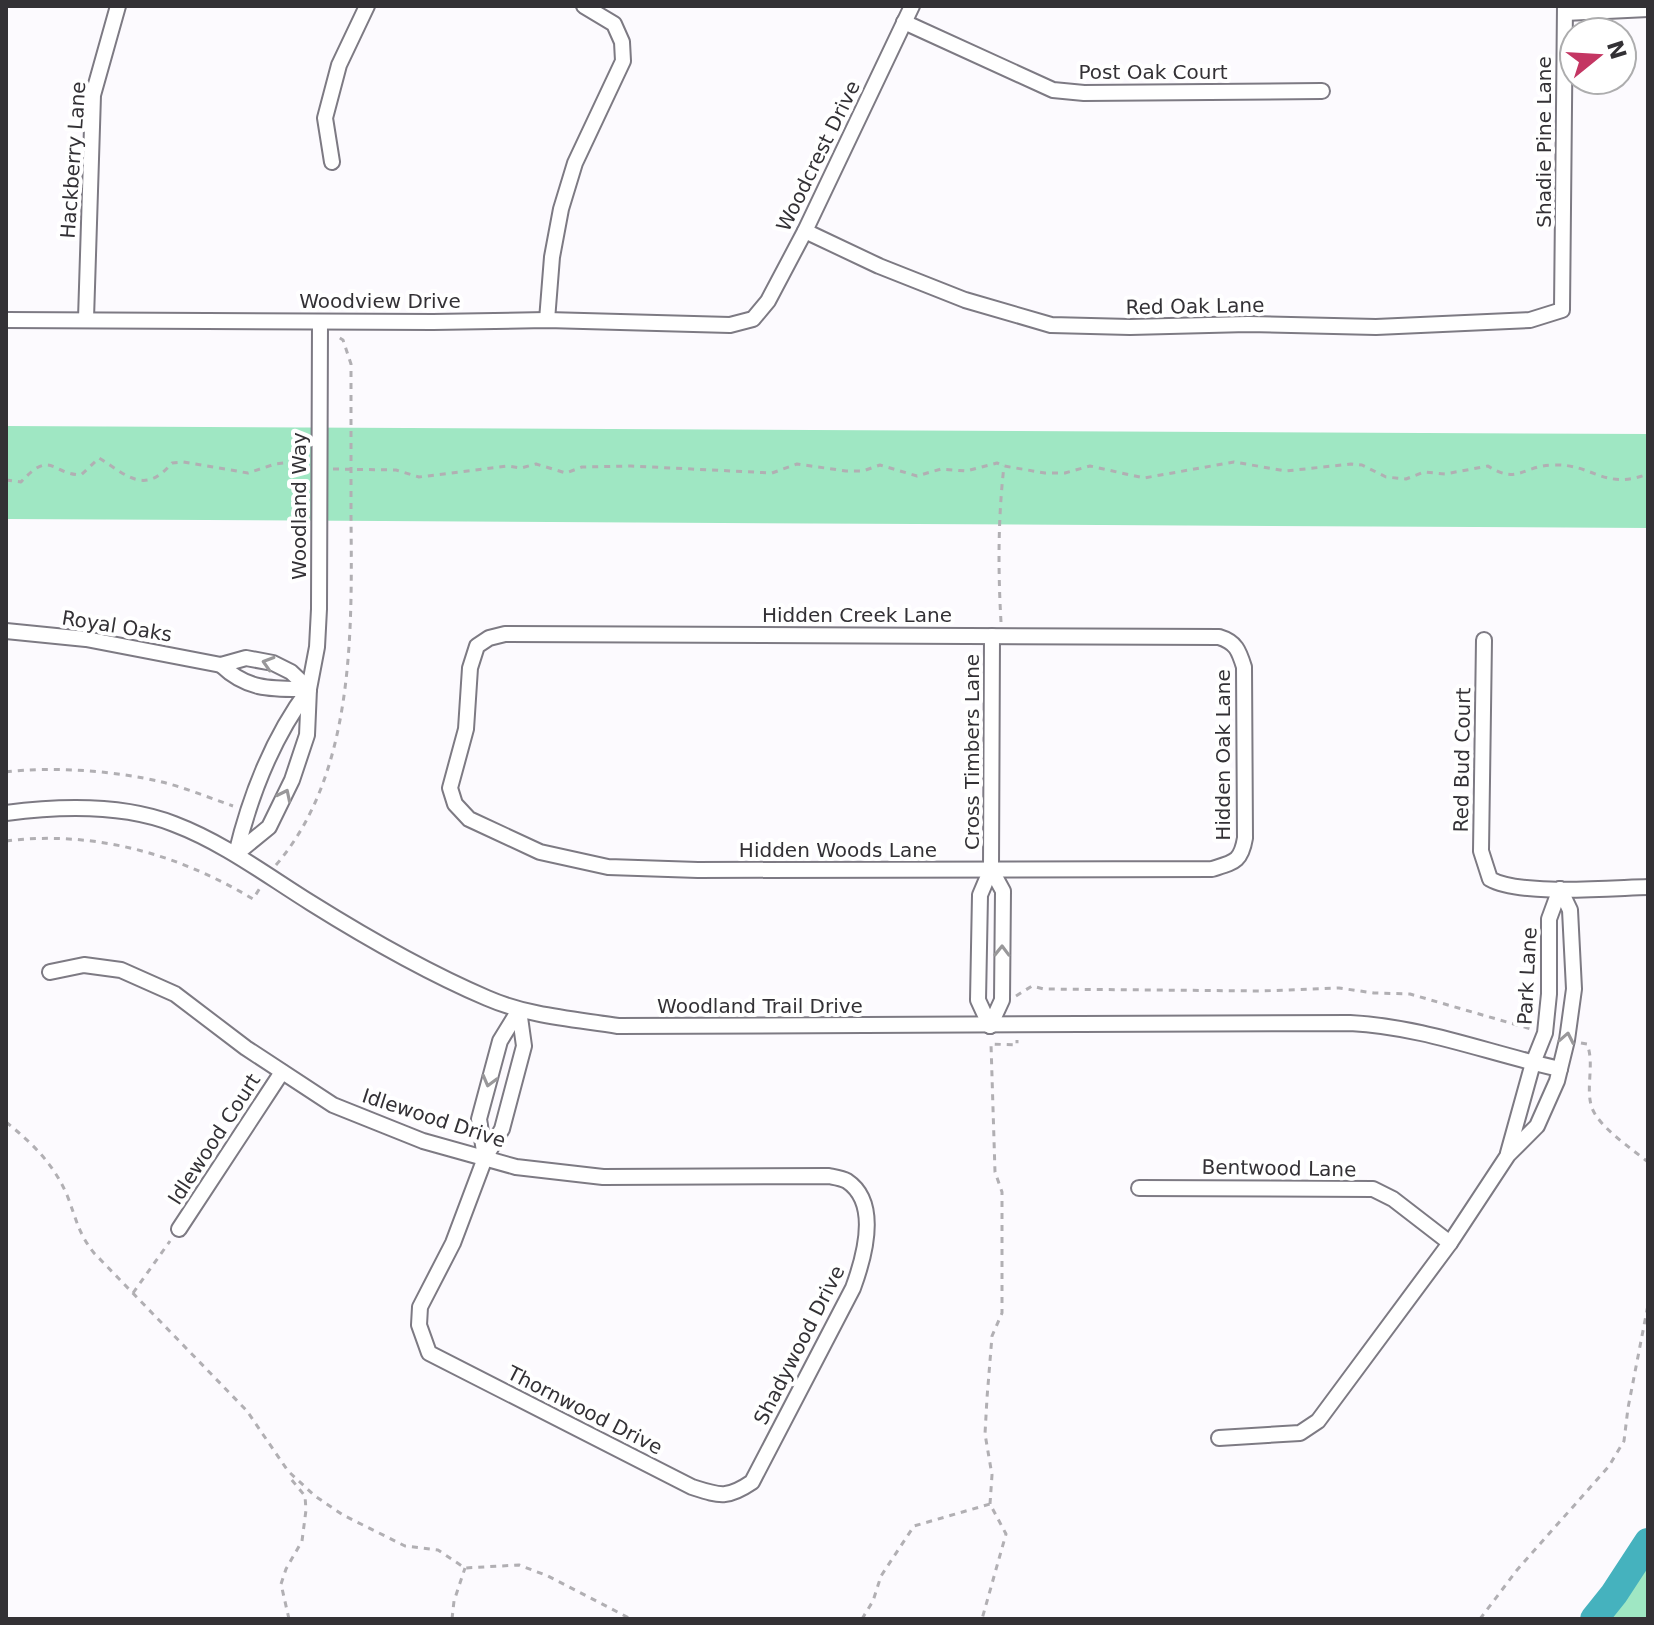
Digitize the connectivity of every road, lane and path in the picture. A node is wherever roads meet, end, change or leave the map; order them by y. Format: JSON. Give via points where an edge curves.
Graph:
{"nodes":[{"id":1,"x":118,"y":6,"type":"edge"},
{"id":2,"x":367,"y":6,"type":"edge"},
{"id":3,"x":584,"y":6,"type":"edge"},
{"id":4,"x":912,"y":6,"type":"edge"},
{"id":5,"x":1565,"y":9,"type":"edge"},
{"id":6,"x":1648,"y":9,"type":"edge"},
{"id":7,"x":904,"y":22,"type":"junction"},
{"id":8,"x":1322,"y":91,"type":"dead end"},
{"id":9,"x":332,"y":162,"type":"dead end"},
{"id":10,"x":805,"y":231,"type":"junction"},
{"id":11,"x":1563,"y":271,"type":"joint"},
{"id":12,"x":86,"y":319,"type":"junction"},
{"id":13,"x":753,"y":319,"type":"joint"},
{"id":14,"x":6,"y":320,"type":"edge"},
{"id":15,"x":547,"y":320,"type":"junction"},
{"id":16,"x":320,"y":322,"type":"junction"},
{"id":17,"x":1004,"y":466,"type":"junction"},
{"id":18,"x":319,"y":468,"type":"junction"},
{"id":19,"x":1648,"y":474,"type":"edge"},
{"id":20,"x":6,"y":480,"type":"edge"},
{"id":21,"x":6,"y":631,"type":"edge"},
{"id":22,"x":997,"y":636,"type":"junction"},
{"id":23,"x":1484,"y":640,"type":"dead end"},
{"id":24,"x":1238,"y":647,"type":"joint"},
{"id":25,"x":221,"y":665,"type":"junction"},
{"id":26,"x":309,"y":689,"type":"junction"},
{"id":27,"x":6,"y":772,"type":"edge"},
{"id":28,"x":455,"y":804,"type":"joint"},
{"id":29,"x":6,"y":813,"type":"edge"},
{"id":30,"x":246,"y":815,"type":"junction"},
{"id":31,"x":236,"y":854,"type":"junction"},
{"id":32,"x":1235,"y":861,"type":"joint"},
{"id":33,"x":991,"y":869,"type":"junction"},
{"id":34,"x":1648,"y":887,"type":"edge"},
{"id":35,"x":1560,"y":889,"type":"junction"},
{"id":36,"x":50,"y":972,"type":"dead end"},
{"id":37,"x":519,"y":1010,"type":"junction"},
{"id":38,"x":990,"y":1026,"type":"junction"},
{"id":39,"x":1017,"y":1026,"type":"junction"},
{"id":40,"x":1533,"y":1063,"type":"junction"},
{"id":41,"x":1560,"y":1069,"type":"junction"},
{"id":42,"x":282,"y":1072,"type":"junction"},
{"id":43,"x":6,"y":1122,"type":"edge"},
{"id":44,"x":1508,"y":1155,"type":"junction"},
{"id":45,"x":485,"y":1158,"type":"junction"},
{"id":46,"x":846,"y":1180,"type":"joint"},
{"id":47,"x":1139,"y":1188,"type":"dead end"},
{"id":48,"x":179,"y":1229,"type":"joint"},
{"id":49,"x":1450,"y":1243,"type":"junction"},
{"id":50,"x":133,"y":1293,"type":"junction"},
{"id":51,"x":1648,"y":1305,"type":"edge"},
{"id":52,"x":1219,"y":1438,"type":"dead end"},
{"id":53,"x":290,"y":1472,"type":"junction"},
{"id":54,"x":752,"y":1482,"type":"joint"},
{"id":55,"x":990,"y":1504,"type":"junction"},
{"id":56,"x":465,"y":1568,"type":"junction"},
{"id":57,"x":289,"y":1619,"type":"edge"},
{"id":58,"x":452,"y":1619,"type":"edge"},
{"id":59,"x":631,"y":1619,"type":"edge"},
{"id":60,"x":862,"y":1619,"type":"edge"},
{"id":61,"x":982,"y":1619,"type":"edge"},
{"id":62,"x":1480,"y":1619,"type":"edge"}],
"edges":[{"from":1,"to":12,"type":"street","name":"Hackberry Lane","via":[[93,95]]},
{"from":2,"to":9,"type":"street","via":[[339,65],[325,118]]},
{"from":3,"to":15,"type":"street","via":[[614,24],[623,61],[575,163],[561,209]]},
{"from":4,"to":7,"type":"street","name":"Woodcrest Drive"},
{"from":5,"to":6,"type":"street"},
{"from":5,"to":11,"type":"street","name":"Shadie Pine Lane"},
{"from":7,"to":8,"type":"street","name":"Post Oak Court","via":[[1053,90]]},
{"from":7,"to":10,"type":"street","name":"Woodcrest Drive"},
{"from":10,"to":11,"type":"street","name":"Red Oak Lane","via":[[965,300],[1051,325],[1376,327],[1530,320],[1562,310]]},
{"from":10,"to":13,"type":"street","name":"Woodcrest Drive"},
{"from":12,"to":14,"type":"street","name":"Woodview Drive"},
{"from":12,"to":16,"type":"street","name":"Woodview Drive"},
{"from":13,"to":15,"type":"street","name":"Woodview Drive","via":[[730,325]]},
{"from":15,"to":16,"type":"street","name":"Woodview Drive"},
{"from":16,"to":18,"type":"street","name":"Woodland Way"},
{"from":17,"to":18,"type":"path","via":[[941,469],[917,476],[880,465],[863,471],[797,464],[772,473],[582,467],[566,473],[536,464],[419,477],[396,470]]},
{"from":17,"to":19,"type":"path","via":[[1055,473],[1090,466],[1144,478],[1234,462],[1286,471],[1362,465],[1386,477],[1406,479],[1424,472],[1453,474],[1488,466],[1501,475],[1518,475],[1566,465],[1620,482]]},
{"from":17,"to":22,"type":"path","via":[[997,520]]},
{"from":18,"to":20,"type":"path","via":[[283,463],[248,473],[183,462],[172,463],[162,475],[135,481],[99,458],[81,475],[48,464],[21,482]]},
{"from":18,"to":26,"type":"street","name":"Woodland Way","via":[[319,609]]},
{"from":21,"to":25,"type":"street","name":"Royal Oaks","via":[[86,639]]},
{"from":22,"to":24,"type":"street","name":"Hidden Creek Lane","via":[[1219,637]]},
{"from":22,"to":28,"type":"street","name":"Hidden Creek Lane","via":[[489,638],[477,646],[470,668],[466,729],[450,788]]},
{"from":22,"to":33,"type":"street","name":"Cross Timbers Lane"},
{"from":23,"to":35,"type":"street","name":"Red Bud Court","via":[[1481,851],[1490,879],[1501,885]]},
{"from":24,"to":32,"type":"street","name":"Hidden Oak Lane","via":[[1244,667],[1245,838],[1243,853]]},
{"from":25,"to":26,"type":"street","name":"Royal Oaks","via":[[236,679],[270,689]]},
{"from":26,"to":25,"type":"street","name":"Royal Oaks","one_way":true,"via":[[273,663],[246,658]]},
{"from":26,"to":30,"type":"street","name":"Woodland Way","via":[[287,718]]},
{"from":31,"to":26,"type":"street","name":"Woodland Way","one_way":true,"via":[[269,827],[292,780],[307,735]]},
{"from":27,"to":30,"type":"path","via":[[28,769],[161,782],[235,806]]},
{"from":28,"to":33,"type":"street","name":"Hidden Woods Lane","via":[[469,819],[540,852],[608,867]]},
{"from":29,"to":31,"type":"street","name":"Woodland Trail Drive","via":[[58,806],[115,811],[173,823]]},
{"from":30,"to":31,"type":"street","name":"Woodland Way"},
{"from":31,"to":37,"type":"street","name":"Woodland Trail Drive","via":[[379,944]]},
{"from":32,"to":33,"type":"street","name":"Hidden Woods Lane","via":[[1212,869]]},
{"from":33,"to":38,"type":"street","name":"Cross Timbers Lane","via":[[980,895],[978,1000]]},
{"from":38,"to":33,"type":"street","name":"Cross Timbers Lane","one_way":true,"via":[[1002,1000],[1003,891]]},
{"from":34,"to":35,"type":"street"},
{"from":35,"to":40,"type":"street","name":"Park Lane","via":[[1549,919],[1545,1033]]},
{"from":41,"to":35,"type":"street","name":"Park Lane","one_way":true,"via":[[1574,989],[1570,910]]},
{"from":36,"to":42,"type":"street","name":"Idlewood Drive","via":[[84,965],[121,970],[175,994]]},
{"from":37,"to":38,"type":"street","name":"Woodland Trail Drive","via":[[618,1026]]},
{"from":37,"to":45,"type":"street","via":[[524,1046],[502,1129]]},
{"from":37,"to":45,"type":"street","one_way":true,"via":[[500,1041],[479,1119]]},
{"from":38,"to":39,"type":"street","name":"Woodland Trail Drive"},
{"from":39,"to":40,"type":"street","name":"Woodland Trail Drive","via":[[1386,1025]]},
{"from":39,"to":55,"type":"path","via":[[1017,1045],[991,1044],[995,1172],[1002,1192],[1002,1313],[992,1336],[987,1398]]},
{"from":40,"to":41,"type":"street","name":"Woodland Trail Drive"},
{"from":40,"to":44,"type":"street","name":"Park Lane"},
{"from":41,"to":44,"type":"street","name":"Park Lane","via":[[1537,1126]]},
{"from":42,"to":45,"type":"street","name":"Idlewood Drive","via":[[333,1105],[423,1141]]},
{"from":42,"to":48,"type":"street","name":"Idlewood Court"},
{"from":43,"to":50,"type":"path","via":[[49,1163],[80,1236]]},
{"from":44,"to":49,"type":"street","name":"Park Lane"},
{"from":45,"to":46,"type":"street","name":"Idlewood Drive","via":[[603,1177]]},
{"from":45,"to":54,"type":"street","name":"Thornwood Drive","via":[[453,1243],[420,1307],[419,1325],[429,1353],[692,1487],[734,1494]]},
{"from":46,"to":54,"type":"street","name":"Shadywood Drive","via":[[864,1210],[864,1259]]},
{"from":47,"to":49,"type":"street","name":"Bentwood Lane","via":[[1373,1189]]},
{"from":48,"to":50,"type":"path"},
{"from":49,"to":52,"type":"street","name":"Park Lane","via":[[1318,1421],[1300,1433]]},
{"from":50,"to":53,"type":"path","via":[[247,1411]]},
{"from":51,"to":62,"type":"path","via":[[1624,1441],[1609,1466]]},
{"from":53,"to":56,"type":"path","via":[[343,1515],[405,1546],[438,1550]]},
{"from":53,"to":57,"type":"path","via":[[305,1496],[306,1510],[302,1541],[281,1584]]},
{"from":55,"to":60,"type":"path","via":[[914,1526],[881,1576]]},
{"from":55,"to":61,"type":"path","via":[[1006,1534]]},
{"from":56,"to":58,"type":"path"},
{"from":56,"to":59,"type":"path","via":[[519,1565]]}]}
